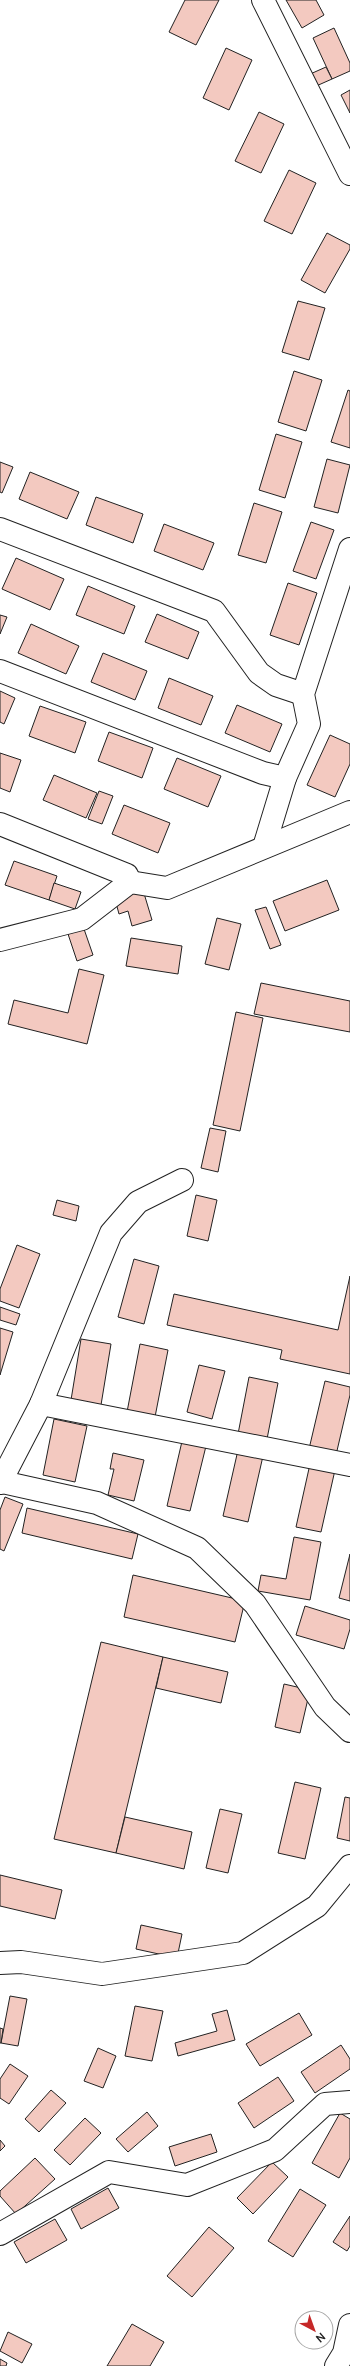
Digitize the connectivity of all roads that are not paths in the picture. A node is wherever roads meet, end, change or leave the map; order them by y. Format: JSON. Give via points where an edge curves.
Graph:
{"nodes":[{"id":1,"x":262,"y":0,"type":"edge"},
{"id":2,"x":350,"y":174,"type":"edge"},
{"id":3,"x":0,"y":529,"type":"edge"},
{"id":4,"x":350,"y":549,"type":"edge"},
{"id":5,"x":0,"y":671,"type":"edge"},
{"id":6,"x":303,"y":694,"type":"junction"},
{"id":7,"x":285,"y":778,"type":"junction"},
{"id":8,"x":350,"y":812,"type":"edge"},
{"id":9,"x":0,"y":824,"type":"edge"},
{"id":10,"x":264,"y":847,"type":"junction"},
{"id":11,"x":130,"y":882,"type":"junction"},
{"id":12,"x":0,"y":940,"type":"edge"},
{"id":13,"x":182,"y":1180,"type":"dead end"},
{"id":14,"x":41,"y":1404,"type":"junction"},
{"id":15,"x":350,"y":1465,"type":"edge"},
{"id":16,"x":1,"y":1483,"type":"edge"},
{"id":17,"x":350,"y":1731,"type":"edge"},
{"id":18,"x":350,"y":1866,"type":"edge"},
{"id":19,"x":0,"y":1963,"type":"edge"},
{"id":20,"x":350,"y":2102,"type":"edge"},
{"id":21,"x":0,"y":2234,"type":"edge"},
{"id":22,"x":350,"y":2325,"type":"edge"},
{"id":23,"x":336,"y":2366,"type":"edge"}],
"edges":[{"from":1,"to":2,"type":"street"},
{"from":3,"to":6,"type":"street","via":[[214,611],[259,673],[276,685]]},
{"from":4,"to":6,"type":"street"},
{"from":5,"to":7,"type":"street","via":[[263,773]]},
{"from":6,"to":7,"type":"street","via":[[309,724]]},
{"from":7,"to":10,"type":"street"},
{"from":8,"to":10,"type":"street"},
{"from":9,"to":11,"type":"street","via":[[127,875]]},
{"from":10,"to":11,"type":"street","via":[[167,888]]},
{"from":11,"to":12,"type":"street","via":[[82,919]]},
{"from":13,"to":14,"type":"street","via":[[138,1202],[111,1233]]},
{"from":14,"to":15,"type":"street"},
{"from":14,"to":16,"type":"street"},
{"from":16,"to":17,"type":"street","via":[[97,1503],[197,1548],[255,1604],[325,1706]]},
{"from":18,"to":19,"type":"street","via":[[317,1906],[243,1953],[102,1974],[21,1962]]},
{"from":20,"to":21,"type":"street","via":[[325,2104],[275,2150],[188,2185],[109,2172]]},
{"from":22,"to":23,"type":"street","via":[[344,2353]]}]}
